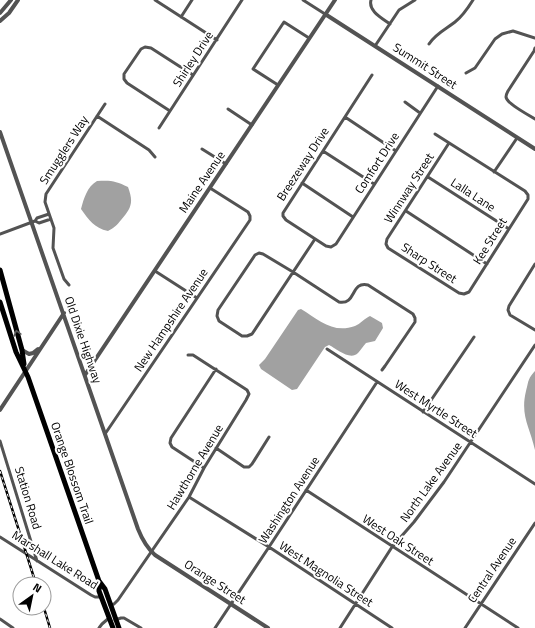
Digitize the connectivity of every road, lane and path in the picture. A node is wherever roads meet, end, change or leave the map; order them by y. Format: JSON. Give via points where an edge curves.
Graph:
{"nodes":[{"id":1,"x":11,"y":0,"type":"edge"},
{"id":2,"x":18,"y":0,"type":"edge"},
{"id":3,"x":155,"y":0,"type":"edge"},
{"id":4,"x":192,"y":0,"type":"edge"},
{"id":5,"x":242,"y":0,"type":"edge"},
{"id":6,"x":303,"y":0,"type":"edge"},
{"id":7,"x":335,"y":0,"type":"edge"},
{"id":8,"x":371,"y":0,"type":"edge"},
{"id":9,"x":415,"y":0,"type":"edge"},
{"id":10,"x":473,"y":0,"type":"edge"},
{"id":11,"x":0,"y":13,"type":"edge"},
{"id":12,"x":325,"y":14,"type":"junction"},
{"id":13,"x":181,"y":17,"type":"junction"},
{"id":14,"x":0,"y":21,"type":"edge"},
{"id":15,"x":390,"y":24,"type":"junction"},
{"id":16,"x":309,"y":38,"type":"junction"},
{"id":17,"x":535,"y":38,"type":"edge"},
{"id":18,"x":217,"y":40,"type":"junction"},
{"id":19,"x":429,"y":44,"type":"dead end"},
{"id":20,"x":375,"y":46,"type":"junction"},
{"id":21,"x":535,"y":48,"type":"edge"},
{"id":22,"x":466,"y":73,"type":"dead end"},
{"id":23,"x":193,"y":75,"type":"junction"},
{"id":24,"x":372,"y":75,"type":"dead end"},
{"id":25,"x":278,"y":85,"type":"junction"},
{"id":26,"x":438,"y":86,"type":"junction"},
{"id":27,"x":405,"y":102,"type":"dead end"},
{"id":28,"x":105,"y":104,"type":"dead end"},
{"id":29,"x":228,"y":109,"type":"dead end"},
{"id":30,"x":170,"y":111,"type":"junction"},
{"id":31,"x":420,"y":113,"type":"junction"},
{"id":32,"x":97,"y":116,"type":"junction"},
{"id":33,"x":344,"y":118,"type":"junction"},
{"id":34,"x":535,"y":119,"type":"edge"},
{"id":35,"x":252,"y":125,"type":"junction"},
{"id":36,"x":159,"y":128,"type":"dead end"},
{"id":37,"x":0,"y":132,"type":"edge"},
{"id":38,"x":435,"y":134,"type":"dead end"},
{"id":39,"x":517,"y":138,"type":"junction"},
{"id":40,"x":449,"y":143,"type":"junction"},
{"id":41,"x":202,"y":149,"type":"dead end"},
{"id":42,"x":535,"y":149,"type":"edge"},
{"id":43,"x":323,"y":151,"type":"junction"},
{"id":44,"x":396,"y":151,"type":"junction"},
{"id":45,"x":155,"y":157,"type":"dead end"},
{"id":46,"x":226,"y":164,"type":"junction"},
{"id":47,"x":494,"y":172,"type":"junction"},
{"id":48,"x":428,"y":177,"type":"junction"},
{"id":49,"x":302,"y":183,"type":"junction"},
{"id":50,"x":374,"y":184,"type":"junction"},
{"id":51,"x":210,"y":188,"type":"junction"},
{"id":52,"x":406,"y":210,"type":"junction"},
{"id":53,"x":49,"y":214,"type":"junction"},
{"id":54,"x":41,"y":216,"type":"junction"},
{"id":55,"x":353,"y":217,"type":"junction"},
{"id":56,"x":51,"y":219,"type":"junction"},
{"id":57,"x":34,"y":222,"type":"junction"},
{"id":58,"x":43,"y":222,"type":"junction"},
{"id":59,"x":509,"y":229,"type":"junction"},
{"id":60,"x":0,"y":234,"type":"edge"},
{"id":61,"x":315,"y":239,"type":"junction"},
{"id":62,"x":386,"y":244,"type":"joint"},
{"id":63,"x":331,"y":247,"type":"joint"},
{"id":64,"x":487,"y":264,"type":"junction"},
{"id":65,"x":535,"y":264,"type":"edge"},
{"id":66,"x":0,"y":270,"type":"edge"},
{"id":67,"x":155,"y":271,"type":"junction"},
{"id":68,"x":293,"y":272,"type":"junction"},
{"id":69,"x":69,"y":285,"type":"dead end"},
{"id":70,"x":464,"y":294,"type":"joint"},
{"id":71,"x":197,"y":298,"type":"junction"},
{"id":72,"x":0,"y":302,"type":"edge"},
{"id":73,"x":64,"y":313,"type":"junction"},
{"id":74,"x":535,"y":330,"type":"edge"},
{"id":75,"x":474,"y":337,"type":"dead end"},
{"id":76,"x":535,"y":345,"type":"edge"},
{"id":77,"x":40,"y":348,"type":"junction"},
{"id":78,"x":327,"y":349,"type":"dead end"},
{"id":79,"x":22,"y":350,"type":"junction"},
{"id":80,"x":188,"y":355,"type":"dead end"},
{"id":81,"x":216,"y":369,"type":"junction"},
{"id":82,"x":382,"y":370,"type":"dead end"},
{"id":83,"x":26,"y":371,"type":"junction"},
{"id":84,"x":85,"y":375,"type":"junction"},
{"id":85,"x":377,"y":382,"type":"junction"},
{"id":86,"x":0,"y":410,"type":"edge"},
{"id":87,"x":424,"y":412,"type":"junction"},
{"id":88,"x":106,"y":434,"type":"junction"},
{"id":89,"x":269,"y":437,"type":"dead end"},
{"id":90,"x":0,"y":441,"type":"edge"},
{"id":91,"x":470,"y":442,"type":"junction"},
{"id":92,"x":216,"y":448,"type":"junction"},
{"id":93,"x":204,"y":468,"type":"junction"},
{"id":94,"x":535,"y":484,"type":"edge"},
{"id":95,"x":306,"y":490,"type":"junction"},
{"id":96,"x":189,"y":497,"type":"junction"},
{"id":97,"x":535,"y":523,"type":"edge"},
{"id":98,"x":0,"y":537,"type":"edge"},
{"id":99,"x":269,"y":547,"type":"junction"},
{"id":100,"x":392,"y":547,"type":"junction"},
{"id":101,"x":151,"y":552,"type":"junction"},
{"id":102,"x":37,"y":561,"type":"junction"},
{"id":103,"x":99,"y":581,"type":"junction"},
{"id":104,"x":102,"y":597,"type":"junction"},
{"id":105,"x":230,"y":604,"type":"junction"},
{"id":106,"x":356,"y":604,"type":"junction"},
{"id":107,"x":481,"y":604,"type":"junction"},
{"id":108,"x":110,"y":605,"type":"junction"},
{"id":109,"x":109,"y":618,"type":"junction"},
{"id":110,"x":0,"y":620,"type":"edge"},
{"id":111,"x":116,"y":620,"type":"junction"},
{"id":112,"x":13,"y":628,"type":"edge"},
{"id":113,"x":99,"y":628,"type":"edge"},
{"id":114,"x":113,"y":628,"type":"edge"},
{"id":115,"x":118,"y":628,"type":"edge"},
{"id":116,"x":141,"y":628,"type":"edge"},
{"id":117,"x":215,"y":628,"type":"edge"},
{"id":118,"x":268,"y":628,"type":"edge"},
{"id":119,"x":340,"y":628,"type":"edge"},
{"id":120,"x":392,"y":628,"type":"edge"},
{"id":121,"x":465,"y":628,"type":"edge"},
{"id":122,"x":518,"y":628,"type":"edge"}],
"edges":[{"from":1,"to":11,"type":"street"},
{"from":2,"to":14,"type":"street"},
{"from":3,"to":13,"type":"street"},
{"from":4,"to":13,"type":"street"},
{"from":5,"to":18,"type":"street","name":"Shirley Drive"},
{"from":6,"to":12,"type":"street","name":"Summit Street"},
{"from":7,"to":12,"type":"street","name":"Maine Avenue"},
{"from":8,"to":15,"type":"street","via":[[372,10]]},
{"from":9,"to":15,"type":"street","via":[[399,10]]},
{"from":10,"to":19,"type":"street","via":[[456,21],[433,37]]},
{"from":12,"to":16,"type":"street","name":"Maine Avenue"},
{"from":12,"to":20,"type":"street","name":"Summit Street"},
{"from":13,"to":18,"type":"street"},
{"from":15,"to":20,"type":"street"},
{"from":16,"to":25,"type":"street","name":"Maine Avenue"},
{"from":16,"to":25,"type":"street","via":[[284,22],[253,69]]},
{"from":17,"to":22,"type":"street","via":[[513,31],[502,34],[495,39],[475,68]]},
{"from":18,"to":23,"type":"street","name":"Shirley Drive"},
{"from":20,"to":26,"type":"street","name":"Summit Street"},
{"from":21,"to":34,"type":"street","via":[[506,96],[511,104]]},
{"from":23,"to":30,"type":"street","name":"Shirley Drive"},
{"from":23,"to":30,"type":"street","via":[[151,48],[145,47],[124,74],[127,83]]},
{"from":24,"to":33,"type":"street","name":"Breezeway Drive"},
{"from":25,"to":35,"type":"street","name":"Maine Avenue"},
{"from":26,"to":31,"type":"street","name":"Comfort Drive"},
{"from":26,"to":39,"type":"street","name":"Summit Street"},
{"from":27,"to":31,"type":"street"},
{"from":28,"to":32,"type":"street","name":"Smugglers Way"},
{"from":29,"to":35,"type":"street"},
{"from":30,"to":36,"type":"street","name":"Shirley Drive"},
{"from":31,"to":44,"type":"street","name":"Comfort Drive"},
{"from":32,"to":45,"type":"street","name":"Smugglers Way","via":[[149,150]]},
{"from":32,"to":53,"type":"street","name":"Smugglers Way","via":[[46,194],[45,202]]},
{"from":33,"to":43,"type":"street","name":"Breezeway Drive"},
{"from":33,"to":44,"type":"street"},
{"from":35,"to":46,"type":"street","name":"Maine Avenue"},
{"from":37,"to":57,"type":"street","name":"Old Dixie Highway"},
{"from":38,"to":40,"type":"street"},
{"from":39,"to":42,"type":"street","name":"Summit Street"},
{"from":39,"to":47,"type":"street"},
{"from":40,"to":47,"type":"street"},
{"from":40,"to":48,"type":"street","name":"Winnway Street"},
{"from":41,"to":46,"type":"street"},
{"from":43,"to":49,"type":"street","name":"Breezeway Drive"},
{"from":43,"to":50,"type":"street"},
{"from":44,"to":50,"type":"street","name":"Comfort Drive"},
{"from":46,"to":51,"type":"street","name":"Maine Avenue"},
{"from":47,"to":59,"type":"street","name":"Kee Street","via":[[528,195]]},
{"from":48,"to":52,"type":"street","name":"Winnway Street"},
{"from":48,"to":59,"type":"street","name":"Lalla Lane"},
{"from":49,"to":55,"type":"street"},
{"from":49,"to":61,"type":"street","name":"Breezeway Drive","via":[[283,216]]},
{"from":50,"to":55,"type":"street","name":"Comfort Drive"},
{"from":51,"to":67,"type":"street","name":"Maine Avenue"},
{"from":51,"to":71,"type":"street","name":"New Hampshire Avenue","via":[[248,212],[250,220]]},
{"from":52,"to":62,"type":"street","name":"Winnway Street"},
{"from":52,"to":64,"type":"street"},
{"from":53,"to":54,"type":"street"},
{"from":53,"to":56,"type":"street","name":"Smugglers Way"},
{"from":54,"to":57,"type":"street"},
{"from":54,"to":58,"type":"street"},
{"from":55,"to":63,"type":"street","name":"Comfort Drive","via":[[336,244]]},
{"from":56,"to":58,"type":"street"},
{"from":56,"to":69,"type":"street","name":"Smugglers Way","via":[[54,228],[53,248],[64,279]]},
{"from":57,"to":58,"type":"street"},
{"from":57,"to":60,"type":"street"},
{"from":57,"to":73,"type":"street","name":"Old Dixie Highway"},
{"from":59,"to":64,"type":"street","name":"Kee Street"},
{"from":61,"to":63,"type":"street","name":"Breezeway Drive"},
{"from":61,"to":68,"type":"street"},
{"from":62,"to":70,"type":"street","name":"Sharp Street","via":[[388,248]]},
{"from":64,"to":70,"type":"street","name":"Kee Street","via":[[469,292]]},
{"from":65,"to":74,"type":"street","via":[[508,306],[510,315]]},
{"from":79,"to":66,"type":"main road","name":"Orange Blossom Trail","one_way":true},
{"from":67,"to":71,"type":"street"},
{"from":67,"to":84,"type":"street","name":"Maine Avenue"},
{"from":68,"to":68,"type":"street","via":[[252,334],[242,336],[219,321],[218,310],[255,255],[263,254]]},
{"from":68,"to":82,"type":"street","via":[[344,303],[349,301],[358,286],[368,284],[413,314],[415,322]]},
{"from":71,"to":88,"type":"street","name":"New Hampshire Avenue"},
{"from":72,"to":83,"type":"main road","name":"Orange Blossom Trail","via":[[16,352]]},
{"from":73,"to":77,"type":"street"},
{"from":73,"to":84,"type":"street","name":"Old Dixie Highway"},
{"from":75,"to":87,"type":"street"},
{"from":76,"to":91,"type":"street","name":"North Lake Avenue"},
{"from":77,"to":79,"type":"street","via":[[29,354]]},
{"from":77,"to":83,"type":"street"},
{"from":78,"to":85,"type":"street","name":"West Myrtle Street"},
{"from":79,"to":83,"type":"main road","name":"Orange Blossom Trail"},
{"from":80,"to":81,"type":"street","name":"Hawthorne Avenue","via":[[193,355]]},
{"from":81,"to":92,"type":"street","name":"Hawthorne Avenue","via":[[249,394]]},
{"from":81,"to":93,"type":"street","via":[[170,438],[172,447]]},
{"from":83,"to":86,"type":"street"},
{"from":83,"to":103,"type":"main road","name":"Orange Blossom Trail"},
{"from":84,"to":88,"type":"street","name":"Old Dixie Highway"},
{"from":85,"to":87,"type":"street","name":"West Myrtle Street"},
{"from":85,"to":95,"type":"street","name":"Washington Avenue"},
{"from":87,"to":91,"type":"street","name":"West Myrtle Street"},
{"from":88,"to":101,"type":"street","name":"Old Dixie Highway","via":[[140,534]]},
{"from":89,"to":92,"type":"street","via":[[248,467],[244,467]]},
{"from":90,"to":102,"type":"street","name":"Station Road"},
{"from":91,"to":94,"type":"street","name":"West Myrtle Street"},
{"from":91,"to":100,"type":"street","name":"North Lake Avenue","via":[[444,482]]},
{"from":92,"to":93,"type":"street","name":"Hawthorne Avenue"},
{"from":93,"to":96,"type":"street","name":"Hawthorne Avenue"},
{"from":95,"to":99,"type":"street","name":"Washington Avenue"},
{"from":95,"to":100,"type":"street","name":"West Oak Street"},
{"from":96,"to":99,"type":"street","name":"West Magnolia Street"},
{"from":96,"to":101,"type":"street","name":"Hawthorne Avenue"},
{"from":97,"to":107,"type":"street","name":"Central Avenue"},
{"from":98,"to":102,"type":"street","name":"Marshall Lake Road"},
{"from":99,"to":105,"type":"street","name":"Washington Avenue"},
{"from":99,"to":106,"type":"street","name":"West Magnolia Street"},
{"from":100,"to":106,"type":"street","name":"North Lake Avenue"},
{"from":100,"to":107,"type":"street","name":"West Oak Street"},
{"from":101,"to":105,"type":"street","name":"Orange Street"},
{"from":101,"to":108,"type":"street","name":"Hawthorne Avenue","via":[[118,600]]},
{"from":102,"to":104,"type":"street","name":"Marshall Lake Road","via":[[91,595]]},
{"from":103,"to":104,"type":"main road","name":"Orange Blossom Trail"},
{"from":103,"to":108,"type":"main road","name":"Orange Blossom Trail"},
{"from":104,"to":109,"type":"main road","name":"Orange Blossom Trail"},
{"from":105,"to":117,"type":"street","name":"Washington Avenue"},
{"from":105,"to":118,"type":"street","name":"Orange Street"},
{"from":106,"to":119,"type":"street","name":"North Lake Avenue"},
{"from":106,"to":120,"type":"street","name":"West Magnolia Street"},
{"from":107,"to":121,"type":"street","name":"Central Avenue"},
{"from":107,"to":122,"type":"street","name":"West Oak Street"},
{"from":108,"to":111,"type":"main road","name":"Orange Blossom Trail"},
{"from":109,"to":113,"type":"street"},
{"from":109,"to":114,"type":"main road","name":"Orange Blossom Trail"},
{"from":110,"to":112,"type":"street"},
{"from":111,"to":115,"type":"main road","name":"Orange Blossom Trail"},
{"from":111,"to":116,"type":"street","via":[[124,618]]}]}
